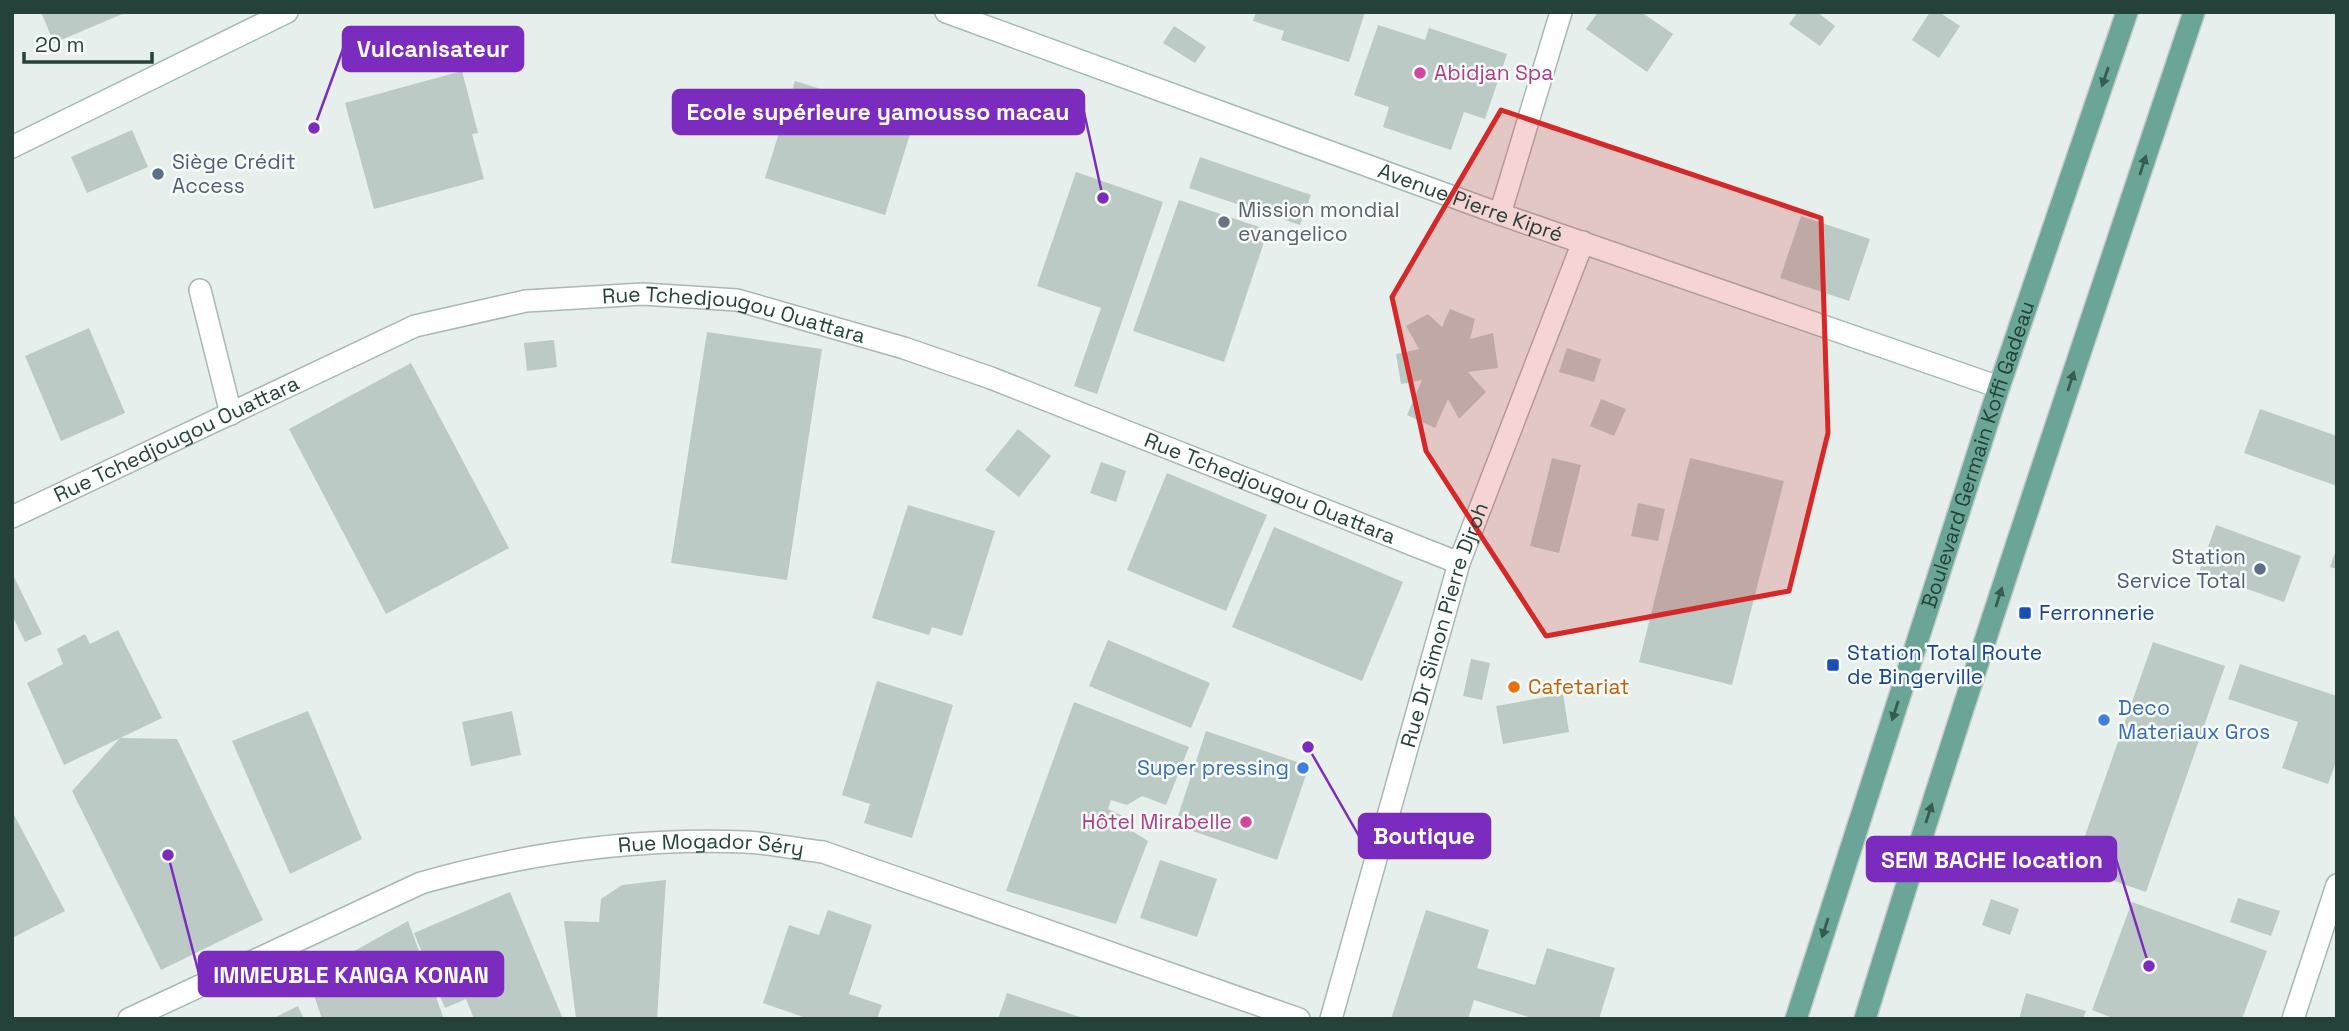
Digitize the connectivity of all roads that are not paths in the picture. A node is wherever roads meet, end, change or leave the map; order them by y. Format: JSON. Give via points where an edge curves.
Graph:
{"nodes":[{"id":1,"x":287,"y":12,"type":"edge"},
{"id":2,"x":946,"y":12,"type":"edge"},
{"id":3,"x":1561,"y":12,"type":"edge"},
{"id":4,"x":2127,"y":12,"type":"edge"},
{"id":5,"x":2194,"y":12,"type":"edge"},
{"id":6,"x":12,"y":148,"type":"edge"},
{"id":7,"x":1500,"y":214,"type":"junction"},
{"id":8,"x":1583,"y":242,"type":"junction"},
{"id":9,"x":200,"y":290,"type":"dead end"},
{"id":10,"x":1999,"y":387,"type":"junction"},
{"id":11,"x":231,"y":414,"type":"junction"},
{"id":12,"x":12,"y":517,"type":"edge"},
{"id":13,"x":1459,"y":563,"type":"junction"},
{"id":14,"x":2337,"y":886,"type":"edge"},
{"id":15,"x":129,"y":1019,"type":"edge"},
{"id":16,"x":1299,"y":1019,"type":"edge"},
{"id":17,"x":1331,"y":1019,"type":"edge"},
{"id":18,"x":1797,"y":1019,"type":"edge"},
{"id":19,"x":1865,"y":1019,"type":"edge"},
{"id":20,"x":2293,"y":1019,"type":"edge"}],
"edges":[{"from":1,"to":6,"type":"street"},
{"from":2,"to":7,"type":"street","name":"Avenue Pierre Kipré"},
{"from":3,"to":7,"type":"street"},
{"from":4,"to":10,"type":"main road","name":"Boulevard Germain Koffi Gadeau","one_way":true},
{"from":19,"to":5,"type":"main road","one_way":true,"via":[[1987,633]]},
{"from":7,"to":8,"type":"street","name":"Avenue Pierre Kipré"},
{"from":8,"to":10,"type":"street","name":"Avenue Pierre Kipré"},
{"from":8,"to":13,"type":"street","name":"Rue Dr Simon Pierre Djroh"},
{"from":9,"to":11,"type":"street"},
{"from":10,"to":18,"type":"main road","name":"Boulevard Germain Koffi Gadeau","one_way":true},
{"from":11,"to":12,"type":"street","name":"Rue Tchedjougou Ouattara"},
{"from":11,"to":13,"type":"street","name":"Rue Tchedjougou Ouattara","via":[[415,326],[526,301],[643,294],[737,300],[991,378]]},
{"from":13,"to":17,"type":"street","name":"Rue Dr Simon Pierre Djroh"},
{"from":14,"to":20,"type":"street"},
{"from":15,"to":16,"type":"street","name":"Rue Mogador Séry","via":[[421,883],[587,848],[655,842],[746,842],[823,852]]}]}
